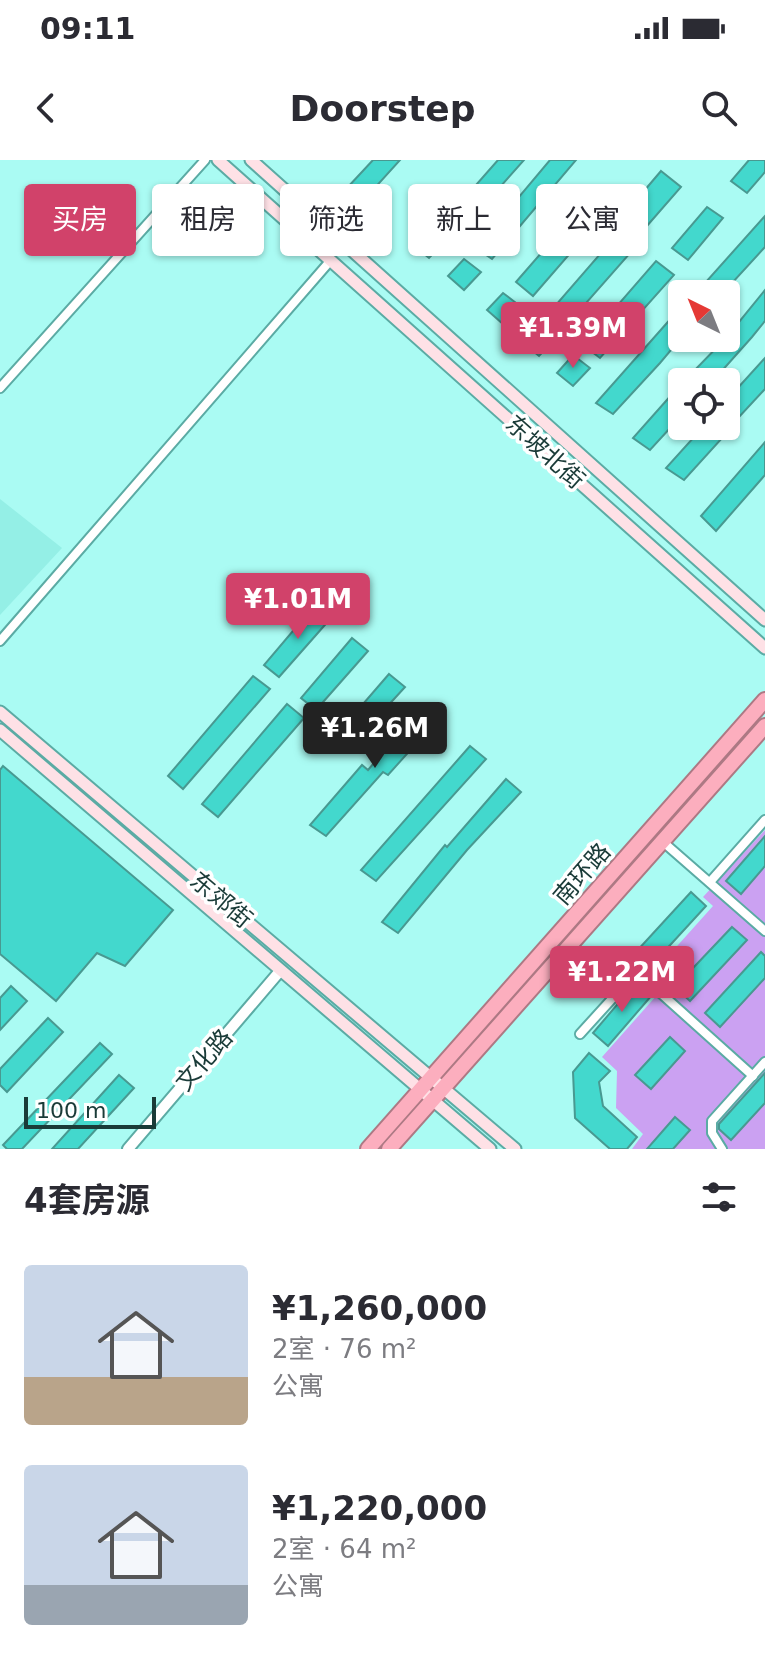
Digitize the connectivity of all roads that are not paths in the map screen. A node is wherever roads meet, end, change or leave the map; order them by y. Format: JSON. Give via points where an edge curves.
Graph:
{"nodes":[{"id":1,"x":205,"y":160,"type":"edge"},
{"id":2,"x":218,"y":160,"type":"edge"},
{"id":3,"x":251,"y":160,"type":"edge"},
{"id":4,"x":331,"y":260,"type":"junction"},
{"id":5,"x":0,"y":388,"type":"edge"},
{"id":6,"x":765,"y":620,"type":"edge"},
{"id":7,"x":0,"y":641,"type":"edge"},
{"id":8,"x":765,"y":648,"type":"edge"},
{"id":9,"x":765,"y":700,"type":"edge"},
{"id":10,"x":0,"y":712,"type":"edge"},
{"id":11,"x":765,"y":726,"type":"edge"},
{"id":12,"x":0,"y":730,"type":"edge"},
{"id":13,"x":765,"y":820,"type":"edge"},
{"id":14,"x":662,"y":841,"type":"junction"},
{"id":15,"x":710,"y":882,"type":"junction"},
{"id":16,"x":765,"y":931,"type":"edge"},
{"id":17,"x":280,"y":971,"type":"junction"},
{"id":18,"x":580,"y":1034,"type":"dead end"},
{"id":19,"x":765,"y":1062,"type":"edge"},
{"id":20,"x":753,"y":1076,"type":"junction"},
{"id":21,"x":430,"y":1079,"type":"junction"},
{"id":22,"x":443,"y":1089,"type":"junction"},
{"id":23,"x":425,"y":1096,"type":"junction"},
{"id":24,"x":128,"y":1149,"type":"edge"},
{"id":25,"x":368,"y":1149,"type":"edge"},
{"id":26,"x":389,"y":1149,"type":"edge"},
{"id":27,"x":490,"y":1149,"type":"edge"},
{"id":28,"x":515,"y":1149,"type":"edge"},
{"id":29,"x":722,"y":1149,"type":"edge"}],
"edges":[{"from":1,"to":5,"type":"street"},
{"from":2,"to":4,"type":"main road","name":"东坡北街"},
{"from":3,"to":6,"type":"main road","name":"东坡北街"},
{"from":4,"to":7,"type":"street"},
{"from":4,"to":8,"type":"main road","name":"东坡北街"},
{"from":9,"to":21,"type":"highway","name":"南环路"},
{"from":10,"to":21,"type":"main road","name":"东郊街"},
{"from":11,"to":14,"type":"highway","name":"南环路"},
{"from":12,"to":17,"type":"main road","name":"东郊街"},
{"from":13,"to":15,"type":"street"},
{"from":14,"to":15,"type":"street"},
{"from":14,"to":22,"type":"highway","name":"南环路"},
{"from":15,"to":16,"type":"street"},
{"from":17,"to":23,"type":"main road","name":"东郊街"},
{"from":17,"to":24,"type":"street","name":"文化路"},
{"from":18,"to":20,"type":"street","via":[[630,979],[638,977]]},
{"from":19,"to":20,"type":"street"},
{"from":20,"to":29,"type":"street","via":[[712,1121],[712,1133]]},
{"from":21,"to":22,"type":"main road","name":"东郊街"},
{"from":21,"to":23,"type":"highway","name":"南环路"},
{"from":22,"to":23,"type":"highway","name":"南环路"},
{"from":22,"to":28,"type":"main road","name":"东郊街"},
{"from":23,"to":25,"type":"highway","name":"南环路"},
{"from":23,"to":26,"type":"highway","name":"南环路"},
{"from":23,"to":27,"type":"main road","name":"东郊街"}]}
